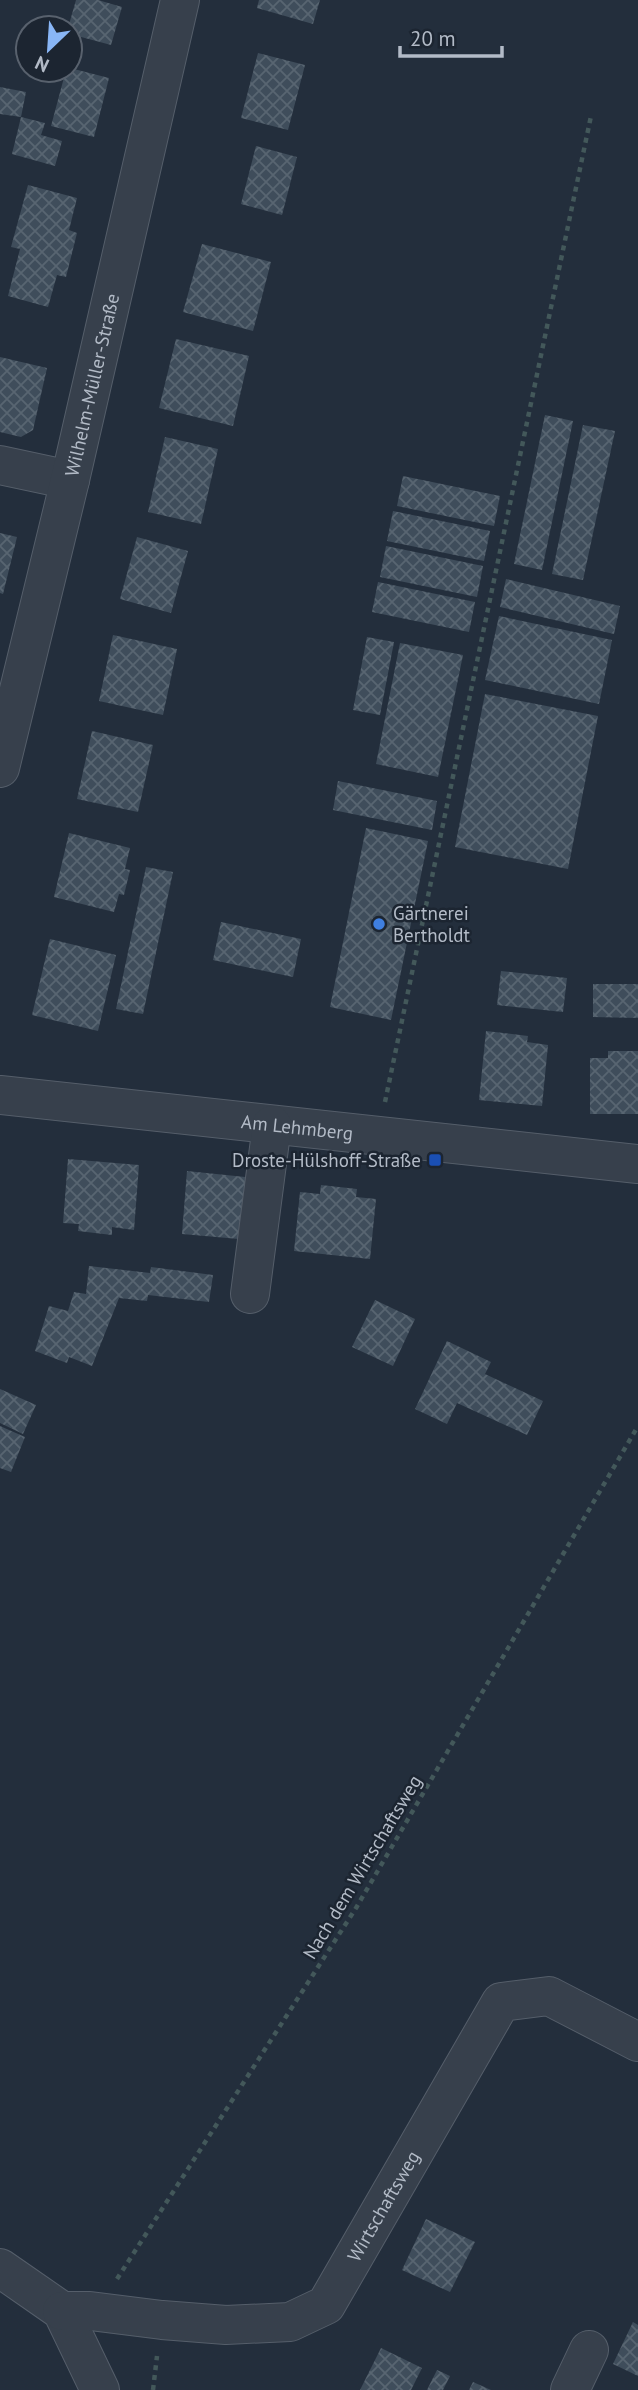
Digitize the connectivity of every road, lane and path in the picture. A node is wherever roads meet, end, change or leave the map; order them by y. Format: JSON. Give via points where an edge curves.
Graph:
{"nodes":[{"id":1,"x":180,"y":0,"type":"edge"},
{"id":2,"x":591,"y":116,"type":"dead end"},
{"id":3,"x":0,"y":466,"type":"edge"},
{"id":4,"x":70,"y":480,"type":"junction"},
{"id":5,"x":0,"y":768,"type":"edge"},
{"id":6,"x":0,"y":1095,"type":"edge"},
{"id":7,"x":272,"y":1125,"type":"junction"},
{"id":8,"x":378,"y":1137,"type":"junction"},
{"id":9,"x":638,"y":1164,"type":"edge"},
{"id":10,"x":250,"y":1294,"type":"dead end"},
{"id":11,"x":638,"y":1426,"type":"edge"},
{"id":12,"x":638,"y":2042,"type":"edge"},
{"id":13,"x":0,"y":2268,"type":"edge"},
{"id":14,"x":76,"y":2311,"type":"junction"},
{"id":15,"x":589,"y":2350,"type":"dead end"},
{"id":16,"x":100,"y":2390,"type":"edge"},
{"id":17,"x":570,"y":2390,"type":"edge"}],
"edges":[{"from":1,"to":4,"type":"street","name":"Wilhelm-Müller-Straße"},
{"from":2,"to":8,"type":"path"},
{"from":3,"to":4,"type":"street"},
{"from":4,"to":5,"type":"street","name":"Wilhelm-Müller-Straße"},
{"from":6,"to":7,"type":"street","name":"Am Lehmberg"},
{"from":7,"to":8,"type":"street","name":"Am Lehmberg"},
{"from":7,"to":10,"type":"street"},
{"from":8,"to":9,"type":"street","name":"Am Lehmberg"},
{"from":11,"to":14,"type":"path","name":"Nach dem Wirtschaftsweg","via":[[356,1908],[119,2276]]},
{"from":12,"to":14,"type":"street","name":"Wirtschaftsweg","via":[[549,1996],[501,2002],[326,2305],[290,2322],[226,2325]]},
{"from":13,"to":14,"type":"street","name":"Wirtschaftsweg"},
{"from":14,"to":16,"type":"street","name":"Wirtschaftsweg"},
{"from":15,"to":17,"type":"street"}]}
